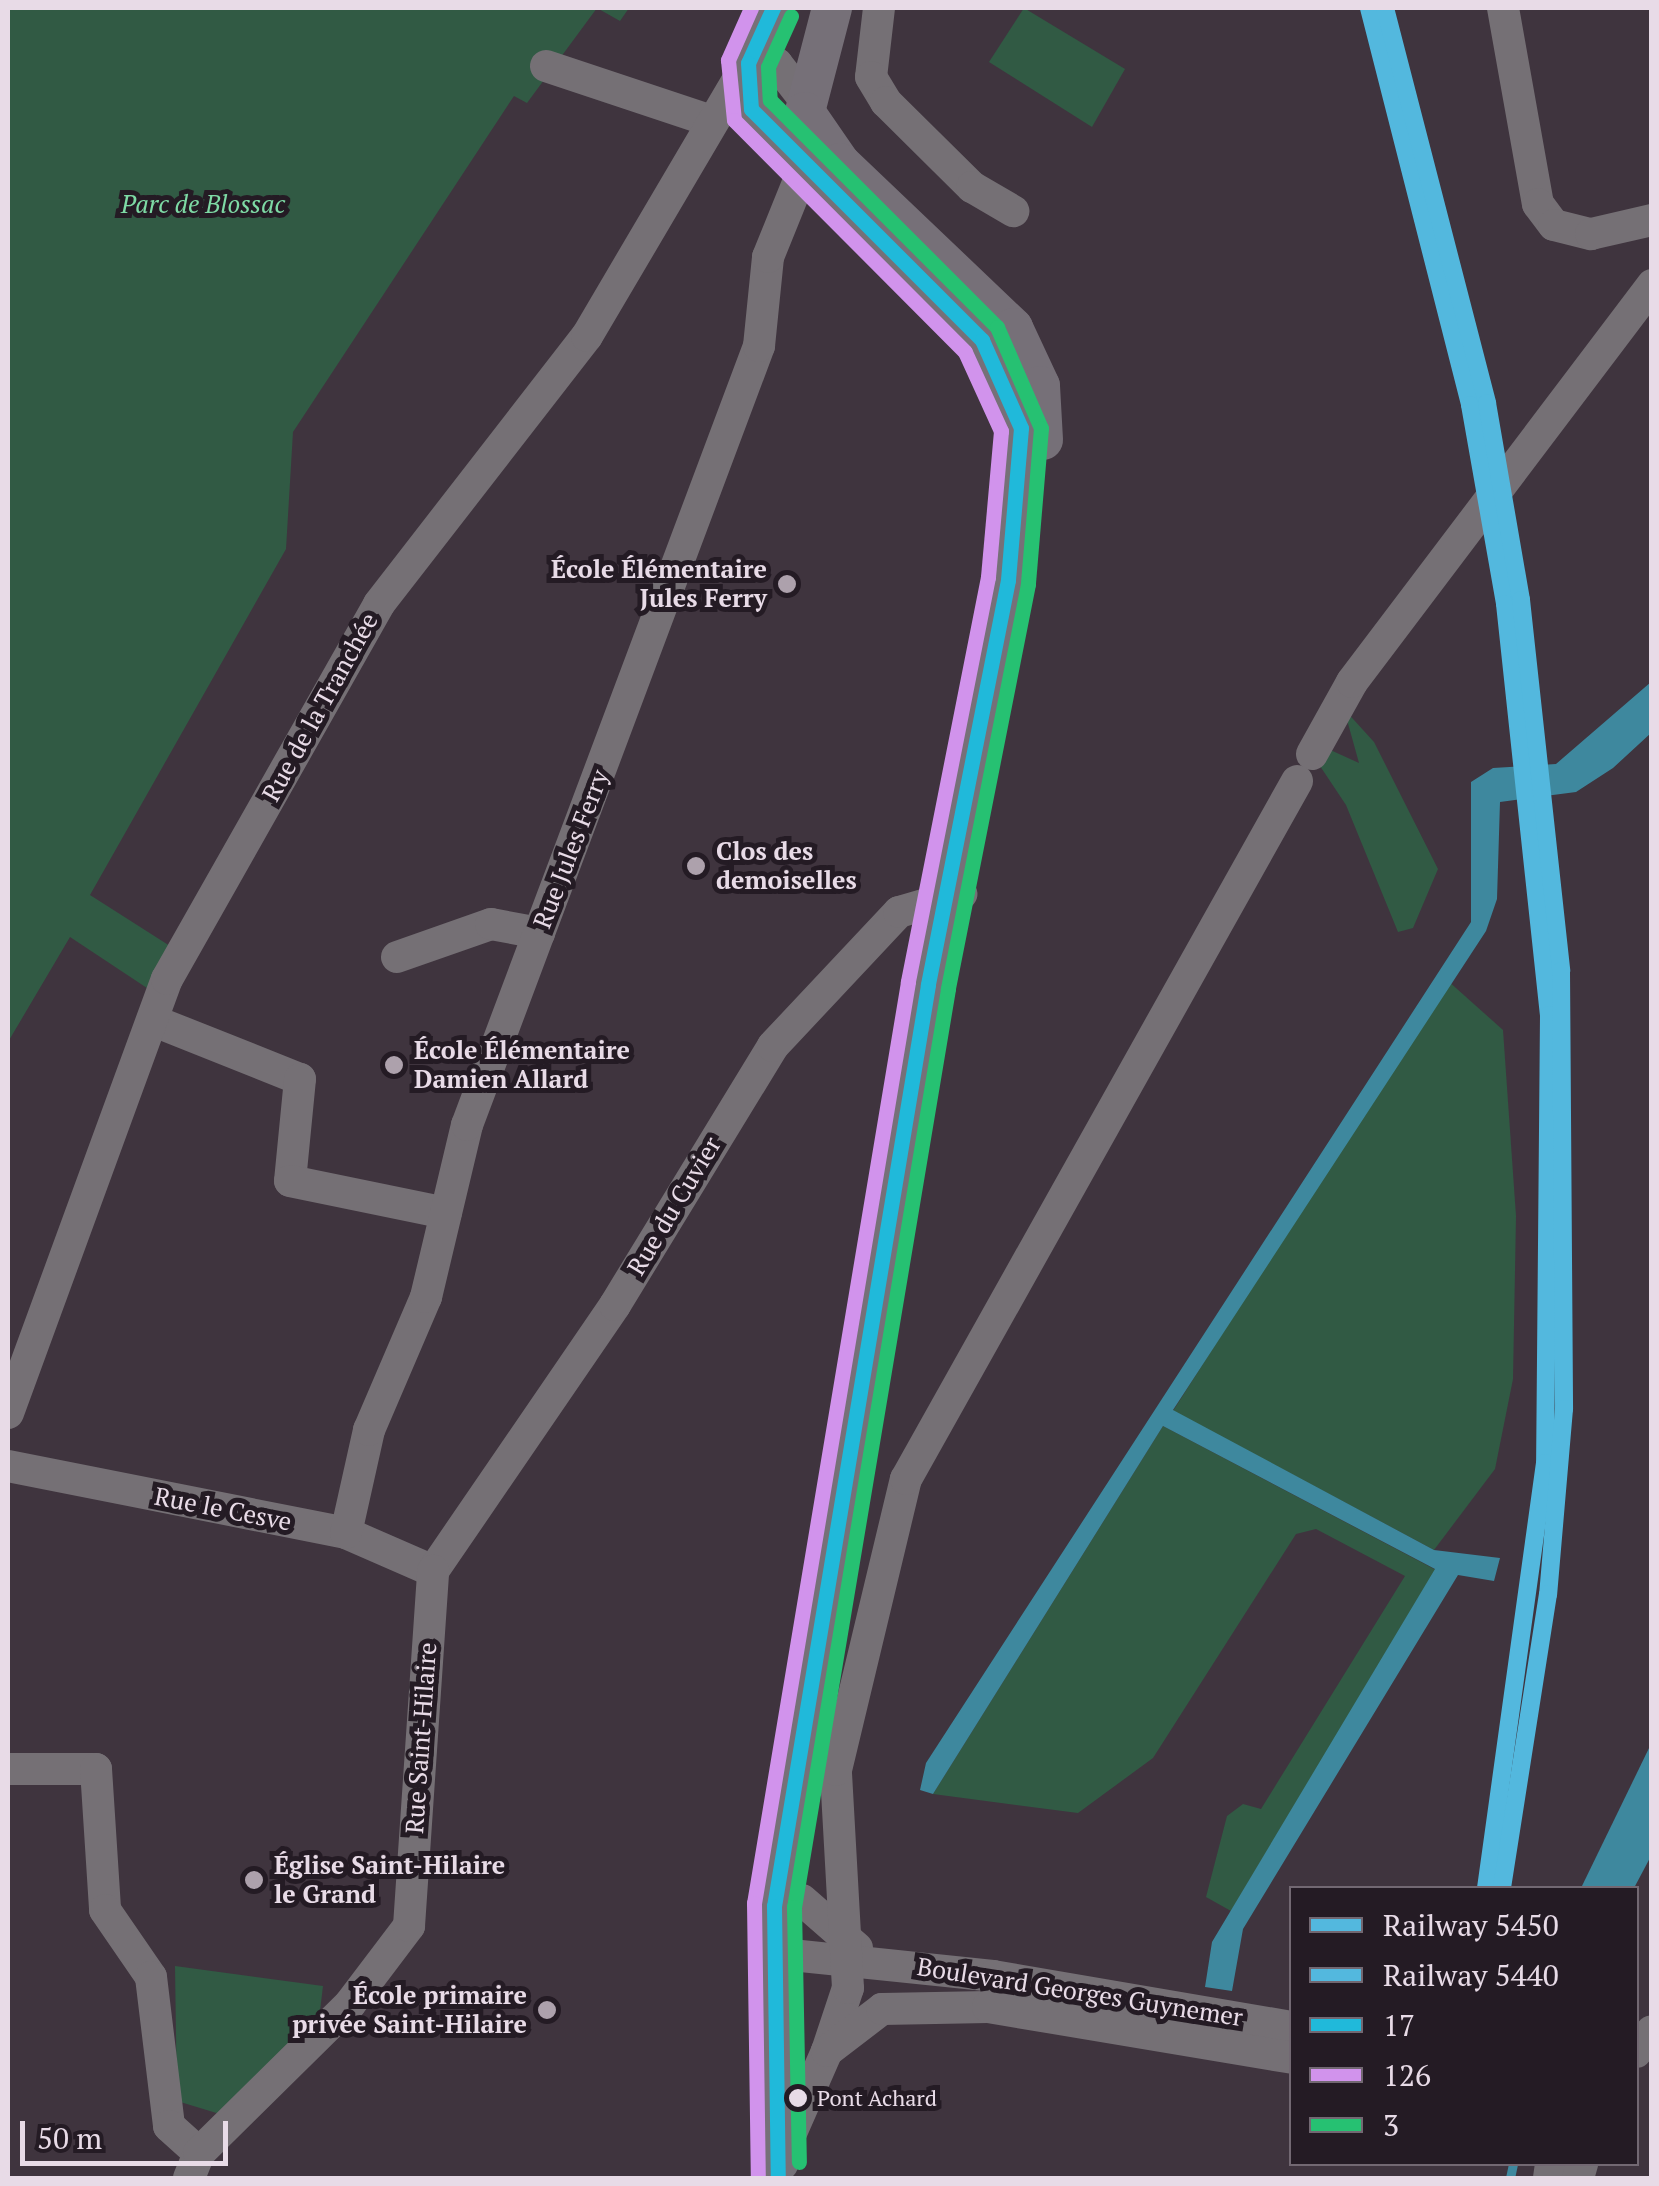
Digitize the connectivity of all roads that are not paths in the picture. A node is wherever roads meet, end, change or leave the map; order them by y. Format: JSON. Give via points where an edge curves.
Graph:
{"nodes":[{"id":1,"x":773,"y":8,"type":"edge"},
{"id":2,"x":879,"y":8,"type":"edge"},
{"id":3,"x":1502,"y":8,"type":"edge"},
{"id":4,"x":826,"y":26,"type":"edge"},
{"id":5,"x":748,"y":63,"type":"junction"},
{"id":6,"x":546,"y":66,"type":"dead end"},
{"id":7,"x":805,"y":100,"type":"junction"},
{"id":8,"x":708,"y":120,"type":"junction"},
{"id":9,"x":804,"y":168,"type":"junction"},
{"id":10,"x":1014,"y":211,"type":"dead end"},
{"id":11,"x":1652,"y":220,"type":"edge"},
{"id":12,"x":1652,"y":285,"type":"edge"},
{"id":13,"x":1008,"y":580,"type":"junction"},
{"id":14,"x":952,"y":894,"type":"junction"},
{"id":15,"x":539,"y":933,"type":"junction"},
{"id":16,"x":397,"y":958,"type":"dead end"},
{"id":17,"x":154,"y":1021,"type":"junction"},
{"id":18,"x":446,"y":1212,"type":"junction"},
{"id":19,"x":8,"y":1413,"type":"edge"},
{"id":20,"x":8,"y":1466,"type":"edge"},
{"id":21,"x":346,"y":1533,"type":"junction"},
{"id":22,"x":433,"y":1571,"type":"junction"},
{"id":23,"x":8,"y":1768,"type":"edge"},
{"id":24,"x":795,"y":1773,"type":"junction"},
{"id":25,"x":802,"y":1900,"type":"junction"},
{"id":26,"x":852,"y":1957,"type":"junction"},
{"id":27,"x":785,"y":1962,"type":"junction"},
{"id":28,"x":988,"y":2007,"type":"junction"},
{"id":29,"x":1289,"y":2027,"type":"edge"},
{"id":30,"x":827,"y":2051,"type":"junction"},
{"id":31,"x":1289,"y":2057,"type":"edge"},
{"id":32,"x":194,"y":2166,"type":"edge"},
{"id":33,"x":778,"y":2170,"type":"edge"}],
"edges":[{"from":1,"to":5,"type":"main road"},
{"from":2,"to":10,"type":"street","via":[[871,77],[886,102],[972,187]]},
{"from":3,"to":11,"type":"street","via":[[1538,204],[1554,225],[1591,234]]},
{"from":4,"to":7,"type":"main road"},
{"from":5,"to":7,"type":"street","via":[[777,64]]},
{"from":5,"to":8,"type":"street","name":"Rue de la Tranchée"},
{"from":5,"to":9,"type":"main road","via":[[751,109]]},
{"from":6,"to":8,"type":"street"},
{"from":7,"to":13,"type":"main road","via":[[840,163],[967,274],[1024,346],[1040,386],[1042,449]]},
{"from":8,"to":17,"type":"street","name":"Rue de la Tranchée","via":[[587,336],[378,604],[167,979]]},
{"from":9,"to":13,"type":"main road","via":[[930,284],[1002,369],[1021,428]]},
{"from":9,"to":15,"type":"street","name":"Rue Jules Ferry","via":[[768,257],[759,346]]},
{"from":12,"to":26,"type":"street","via":[[1352,682],[906,1479],[836,1770],[833,1829],[849,1885]]},
{"from":13,"to":14,"type":"main road"},
{"from":14,"to":22,"type":"street","name":"Rue du Cuvier","via":[[898,912],[773,1046],[562,1387]]},
{"from":14,"to":24,"type":"main road","via":[[945,988],[928,1027]]},
{"from":15,"to":16,"type":"street","via":[[491,924]]},
{"from":15,"to":18,"type":"street","name":"Rue Jules Ferry","via":[[467,1124]]},
{"from":17,"to":18,"type":"street","via":[[300,1080],[290,1181]]},
{"from":17,"to":19,"type":"street","name":"Rue de la Tranchée"},
{"from":18,"to":21,"type":"street","name":"Rue Jules Ferry","via":[[426,1298],[369,1430]]},
{"from":20,"to":21,"type":"street","name":"Rue le Cesve"},
{"from":21,"to":22,"type":"street","name":"Rue le Cesve"},
{"from":22,"to":32,"type":"street","name":"Rue Saint-Hilaire","via":[[410,1926],[350,2004]]},
{"from":23,"to":32,"type":"street","via":[[96,1769],[105,1910],[151,1977],[168,2126]]},
{"from":24,"to":25,"type":"main road"},
{"from":24,"to":27,"type":"main road"},
{"from":25,"to":26,"type":"street","name":"Boulevard Georges Guynemer"},
{"from":25,"to":27,"type":"main road"},
{"from":26,"to":27,"type":"street","name":"Boulevard Georges Guynemer"},
{"from":26,"to":28,"type":"street","name":"Boulevard Georges Guynemer"},
{"from":26,"to":29,"type":"street","name":"Boulevard Georges Guynemer"},
{"from":26,"to":30,"type":"street","via":[[843,2018]]},
{"from":27,"to":33,"type":"main road"},
{"from":28,"to":30,"type":"street","name":"Boulevard Georges Guynemer","via":[[882,2009]]},
{"from":28,"to":31,"type":"street","name":"Boulevard Georges Guynemer"},
{"from":30,"to":33,"type":"street","name":"Boulevard Georges Guynemer"}]}
